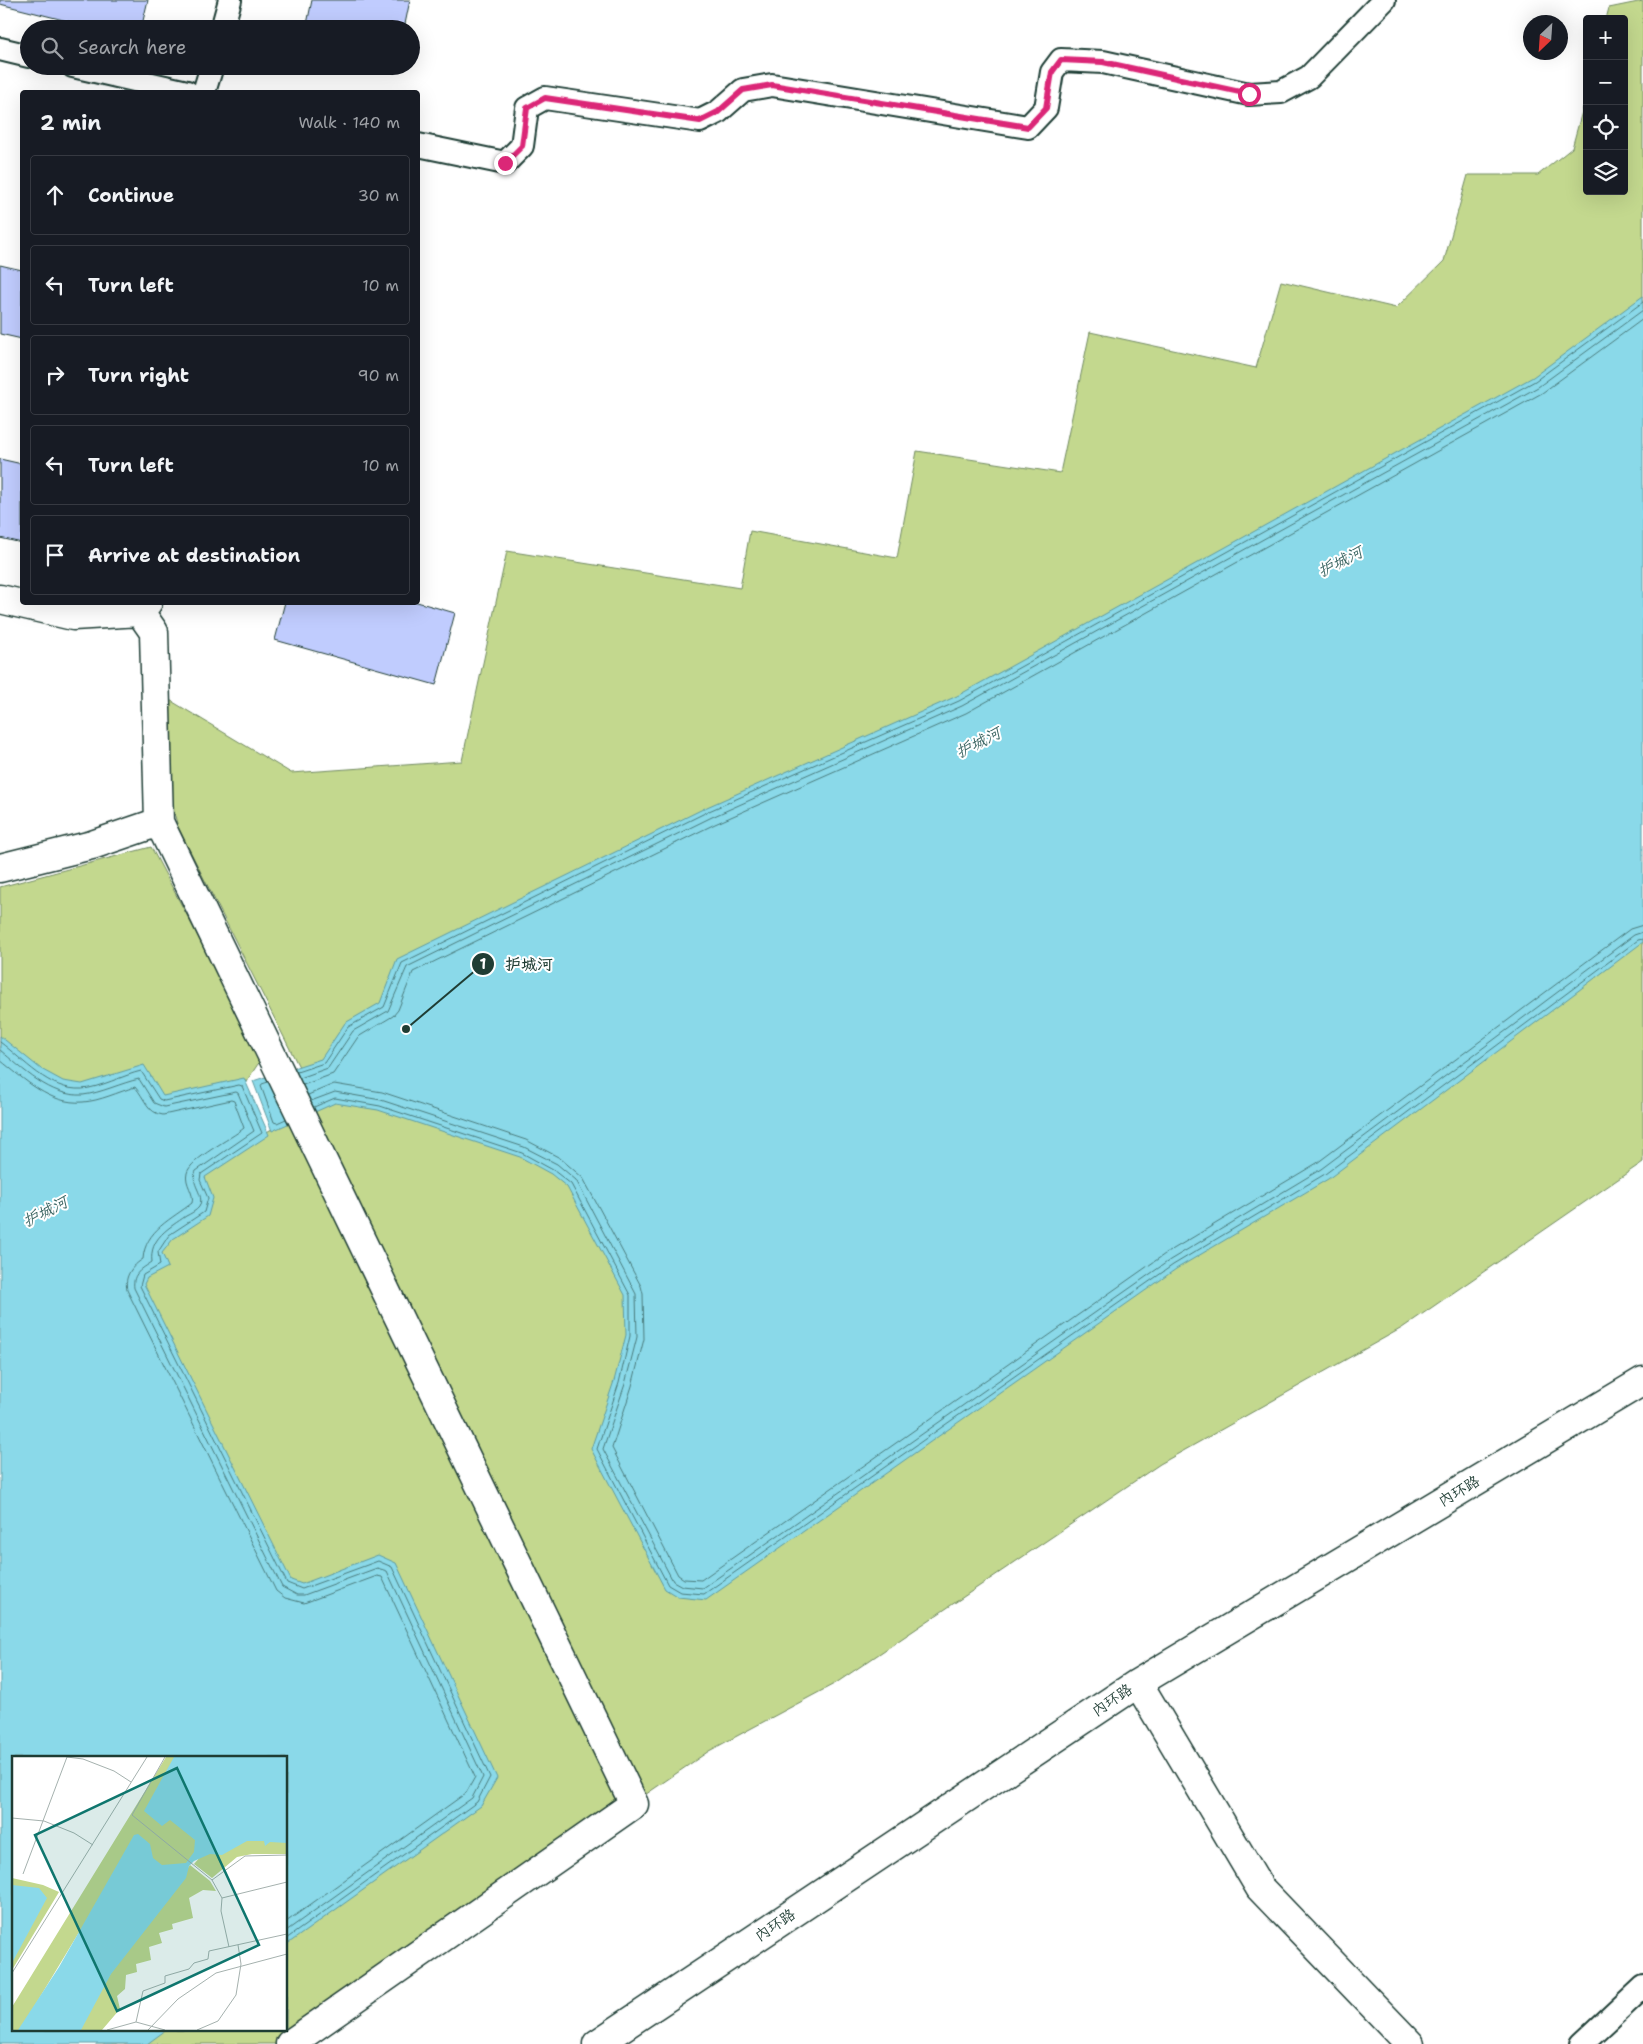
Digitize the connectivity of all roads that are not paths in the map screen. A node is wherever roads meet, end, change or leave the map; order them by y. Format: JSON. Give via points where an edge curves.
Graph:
{"nodes":[{"id":1,"x":230,"y":0,"type":"edge"},
{"id":2,"x":1384,"y":0,"type":"edge"},
{"id":3,"x":224,"y":20,"type":"edge"},
{"id":4,"x":0,"y":50,"type":"edge"},
{"id":5,"x":20,"y":54,"type":"edge"},
{"id":6,"x":113,"y":75,"type":"edge"},
{"id":7,"x":209,"y":75,"type":"edge"},
{"id":8,"x":179,"y":90,"type":"edge"},
{"id":9,"x":205,"y":90,"type":"edge"},
{"id":10,"x":420,"y":145,"type":"edge"},
{"id":11,"x":0,"y":599,"type":"edge"},
{"id":12,"x":20,"y":604,"type":"edge"},
{"id":13,"x":26,"y":605,"type":"edge"},
{"id":14,"x":144,"y":607,"type":"edge"},
{"id":15,"x":159,"y":822,"type":"junction"},
{"id":16,"x":0,"y":868,"type":"edge"},
{"id":17,"x":1643,"y":1380,"type":"edge"},
{"id":18,"x":1138,"y":1683,"type":"junction"},
{"id":19,"x":1643,"y":1987,"type":"edge"},
{"id":20,"x":290,"y":2044,"type":"edge"},
{"id":21,"x":597,"y":2044,"type":"edge"},
{"id":22,"x":1410,"y":2044,"type":"edge"},
{"id":23,"x":1582,"y":2044,"type":"edge"}],
"edges":[{"from":1,"to":3,"type":"lane"},
{"from":2,"to":10,"type":"lane","via":[[1309,77],[1281,92],[1249,94],[1103,62],[1061,60],[1052,72],[1046,108],[1028,127],[772,85],[743,90],[718,112],[700,121],[545,98],[527,108],[522,146],[505,163]]},
{"from":4,"to":5,"type":"lane"},
{"from":6,"to":8,"type":"lane"},
{"from":7,"to":9,"type":"lane"},
{"from":11,"to":12,"type":"street"},
{"from":13,"to":14,"type":"street","via":[[73,616]]},
{"from":14,"to":15,"type":"street","via":[[154,632]]},
{"from":15,"to":16,"type":"street","via":[[92,845]]},
{"from":15,"to":20,"type":"street","via":[[634,1804]]},
{"from":17,"to":18,"type":"street","name":"内环路"},
{"from":18,"to":21,"type":"street","name":"内环路"},
{"from":18,"to":22,"type":"street","via":[[1260,1888]]},
{"from":19,"to":23,"type":"lane"}]}
